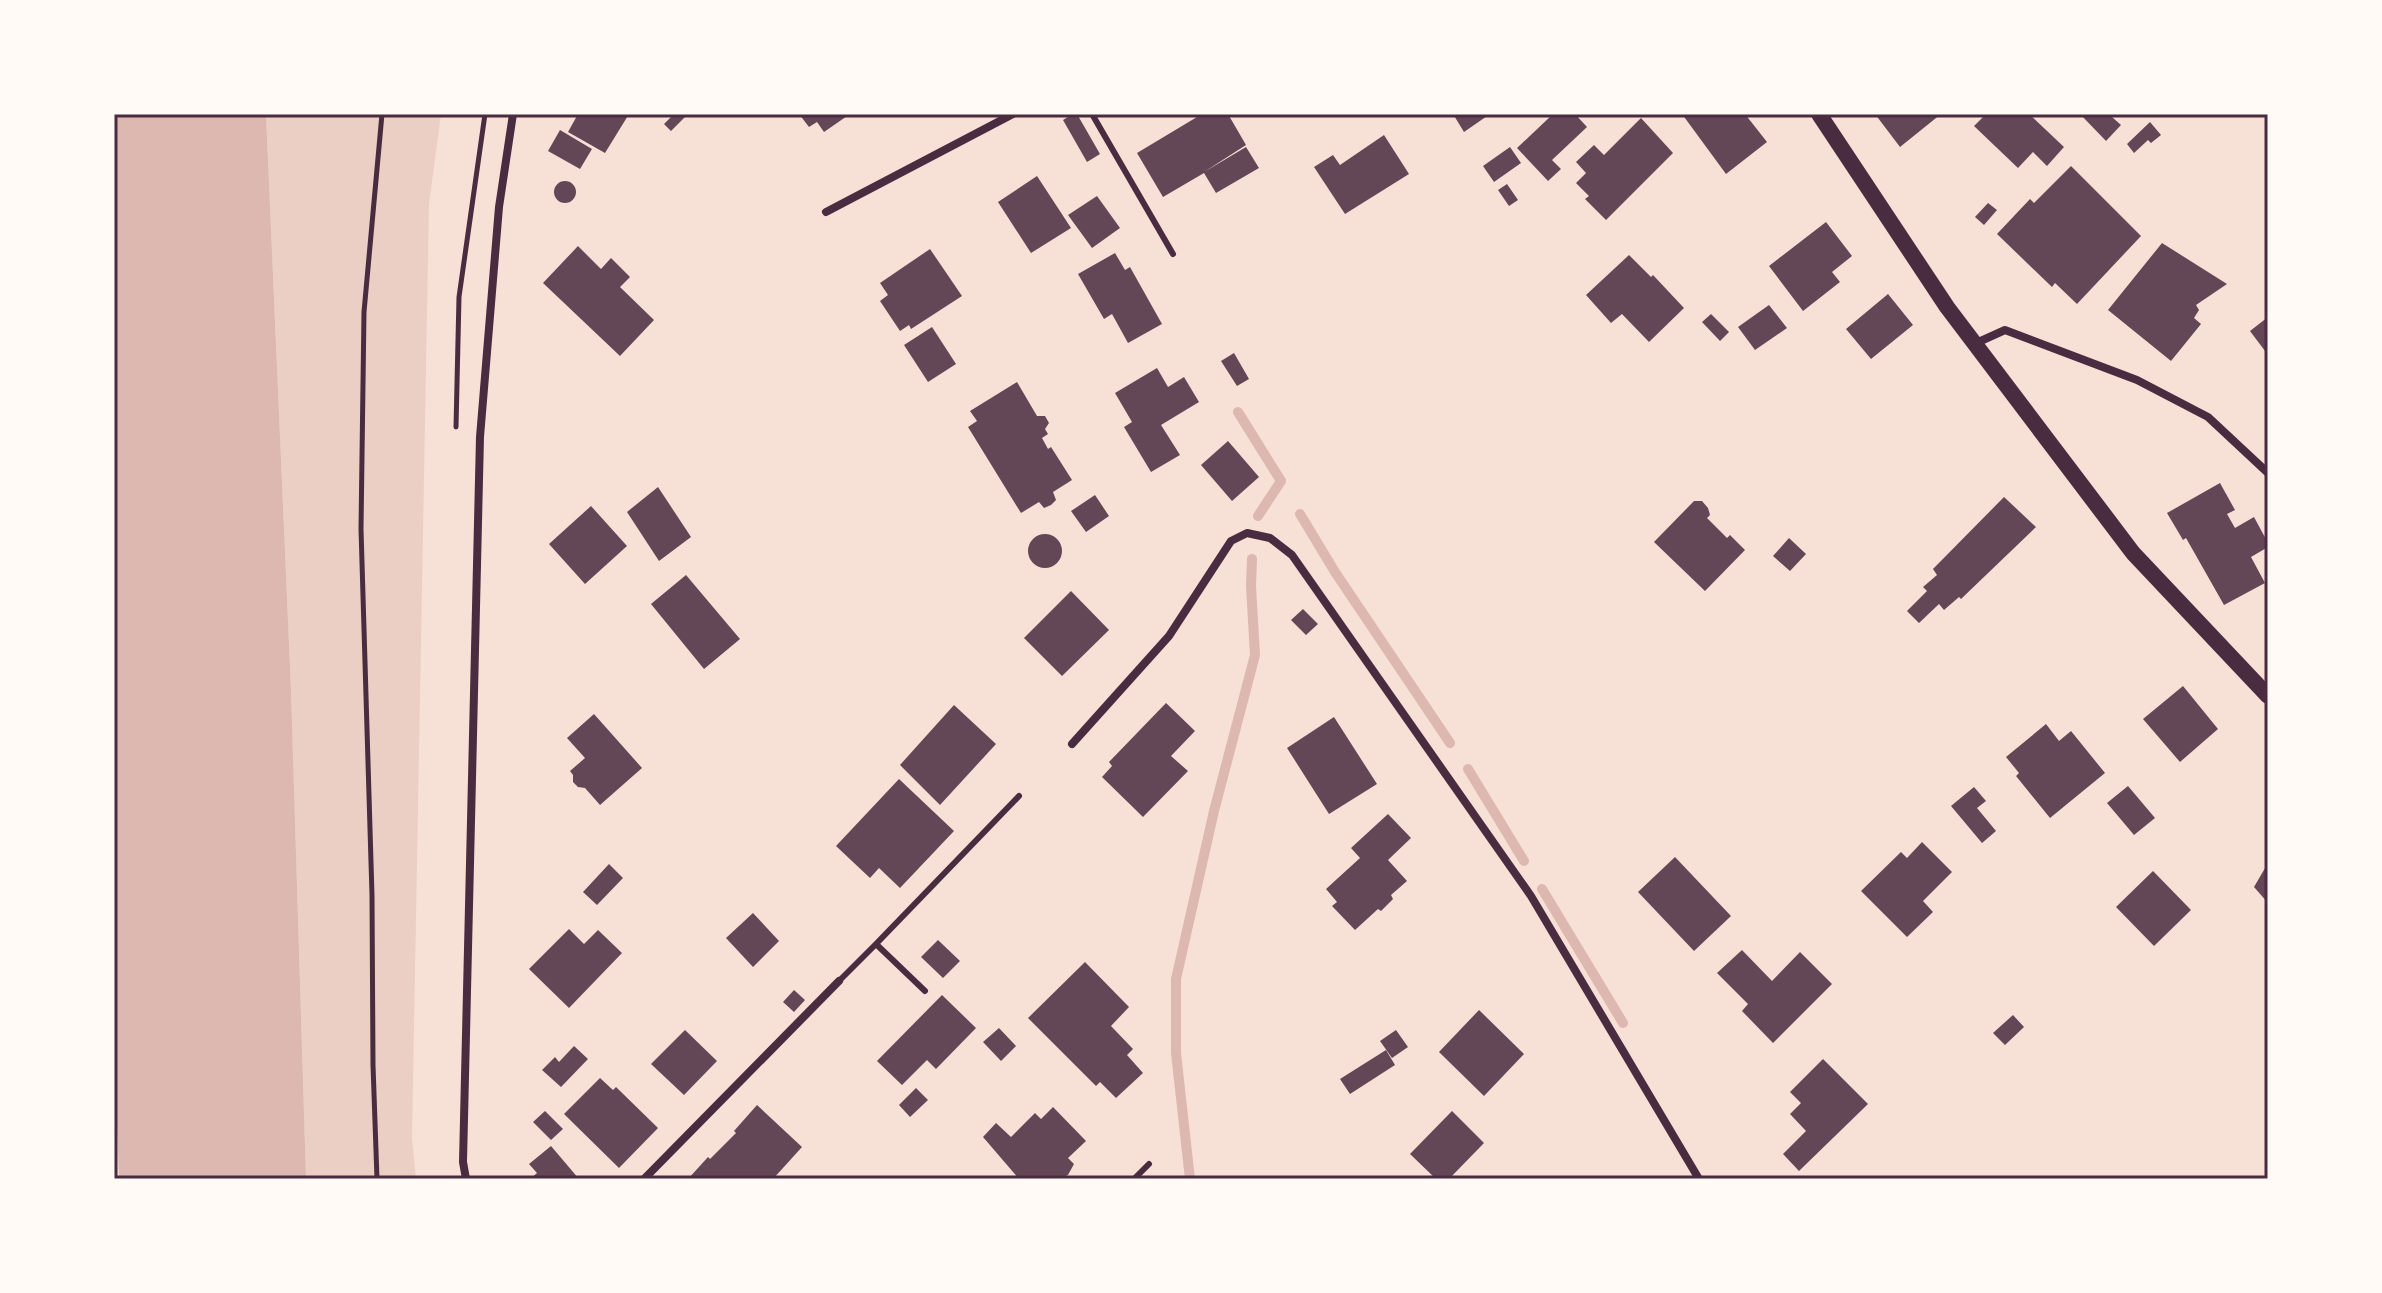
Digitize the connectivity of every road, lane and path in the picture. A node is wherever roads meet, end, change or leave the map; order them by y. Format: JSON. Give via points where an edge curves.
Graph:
{"nodes":[{"id":1,"x":382,"y":114,"type":"edge"},
{"id":2,"x":513,"y":114,"type":"edge"},
{"id":3,"x":1013,"y":114,"type":"edge"},
{"id":4,"x":1092,"y":114,"type":"edge"},
{"id":5,"x":1819,"y":114,"type":"edge"},
{"id":6,"x":826,"y":212,"type":"dead end"},
{"id":7,"x":1173,"y":254,"type":"dead end"},
{"id":8,"x":1974,"y":344,"type":"junction"},
{"id":9,"x":2268,"y":472,"type":"edge"},
{"id":10,"x":2268,"y":696,"type":"edge"},
{"id":11,"x":1072,"y":744,"type":"dead end"},
{"id":12,"x":1019,"y":796,"type":"dead end"},
{"id":13,"x":876,"y":944,"type":"junction"},
{"id":14,"x":839,"y":981,"type":"joint"},
{"id":15,"x":925,"y":991,"type":"dead end"},
{"id":16,"x":1149,"y":1164,"type":"dead end"},
{"id":17,"x":377,"y":1179,"type":"edge"},
{"id":18,"x":466,"y":1179,"type":"edge"},
{"id":19,"x":644,"y":1179,"type":"edge"},
{"id":20,"x":1134,"y":1179,"type":"edge"},
{"id":21,"x":1699,"y":1179,"type":"edge"}],
"edges":[{"from":1,"to":17,"type":"path","via":[[364,312],[361,529]]},
{"from":2,"to":18,"type":"street","via":[[499,207],[480,437]]},
{"from":3,"to":6,"type":"street"},
{"from":4,"to":7,"type":"lane"},
{"from":5,"to":8,"type":"main road"},
{"from":8,"to":9,"type":"street","via":[[2005,330],[2137,380],[2208,417]]},
{"from":8,"to":10,"type":"main road","via":[[2133,553]]},
{"from":11,"to":21,"type":"street","via":[[1169,636],[1231,541],[1247,533],[1270,538],[1292,555],[1531,896]]},
{"from":12,"to":13,"type":"lane"},
{"from":13,"to":14,"type":"lane"},
{"from":13,"to":15,"type":"lane"},
{"from":14,"to":19,"type":"street"},
{"from":16,"to":20,"type":"lane"}]}
